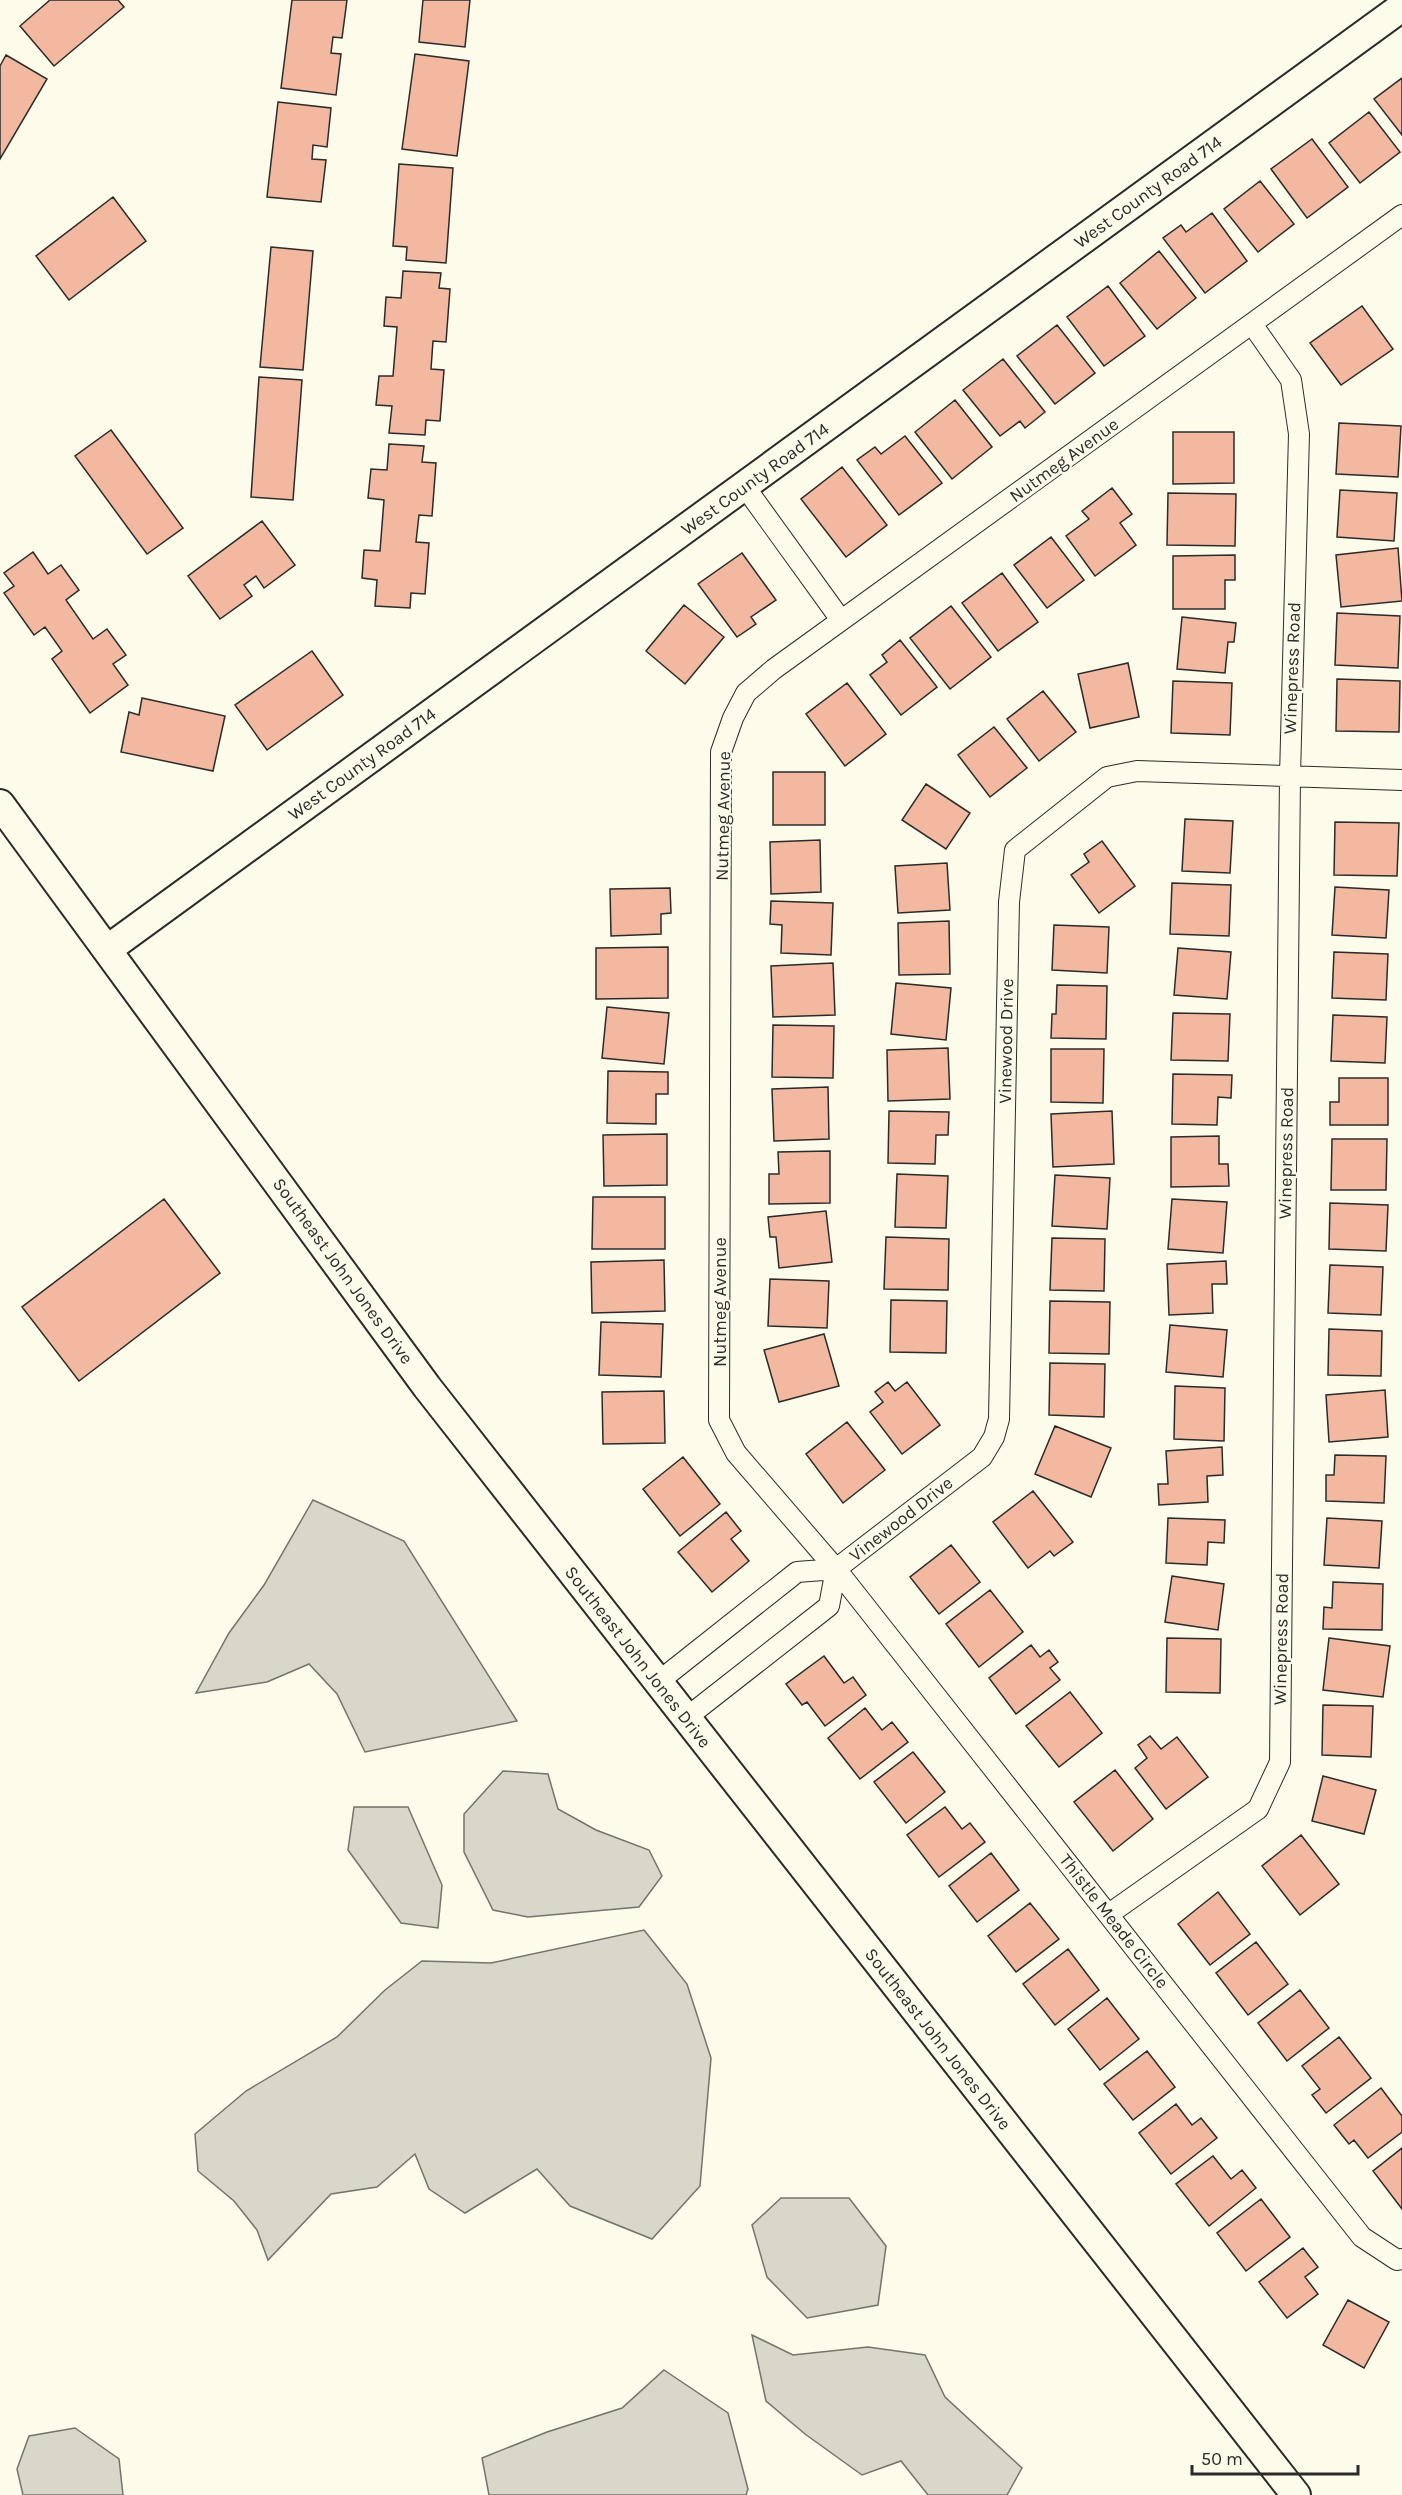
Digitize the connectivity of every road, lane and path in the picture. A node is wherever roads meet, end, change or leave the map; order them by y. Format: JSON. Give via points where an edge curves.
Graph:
{"nodes":[{"id":1,"x":1402,"y":7,"type":"edge"},
{"id":2,"x":1402,"y":215,"type":"edge"},
{"id":3,"x":1252,"y":324,"type":"junction"},
{"id":4,"x":745,"y":487,"type":"junction"},
{"id":5,"x":841,"y":620,"type":"junction"},
{"id":6,"x":1290,"y":776,"type":"junction"},
{"id":7,"x":1402,"y":780,"type":"edge"},
{"id":8,"x":0,"y":804,"type":"edge"},
{"id":9,"x":108,"y":949,"type":"junction"},
{"id":10,"x":836,"y":1569,"type":"junction"},
{"id":11,"x":658,"y":1682,"type":"junction"},
{"id":12,"x":686,"y":1718,"type":"junction"},
{"id":13,"x":1109,"y":1914,"type":"junction"},
{"id":14,"x":1402,"y":2259,"type":"edge"},
{"id":15,"x":1296,"y":2495,"type":"edge"}],
"edges":[{"from":1,"to":4,"type":"main road","name":"West County Road 714"},
{"from":2,"to":3,"type":"street","name":"Nutmeg Avenue"},
{"from":3,"to":5,"type":"street","name":"Nutmeg Avenue"},
{"from":3,"to":6,"type":"street","name":"Winepress Road","via":[[1291,380],[1299,434]]},
{"from":4,"to":5,"type":"street"},
{"from":4,"to":9,"type":"main road","name":"West County Road 714"},
{"from":5,"to":10,"type":"street","name":"Nutmeg Avenue","via":[[746,693],[721,752],[719,1420],[736,1453]]},
{"from":6,"to":7,"type":"street","name":"Vinewood Drive"},
{"from":6,"to":10,"type":"street","name":"Vinewood Drive","via":[[1137,771],[1107,777],[1015,850],[1009,902],[999,1419],[982,1457]]},
{"from":6,"to":13,"type":"street","name":"Winepress Road","via":[[1280,1762],[1258,1809]]},
{"from":8,"to":9,"type":"main road","name":"Southeast John Jones Drive"},
{"from":9,"to":11,"type":"main road","name":"Southeast John Jones Drive","via":[[427,1387]]},
{"from":10,"to":11,"type":"street","name":"Vinewood Drive","via":[[798,1572]]},
{"from":10,"to":12,"type":"street","name":"Vinewood Drive","via":[[829,1606]]},
{"from":10,"to":13,"type":"street","name":"Thistle Meade Circle"},
{"from":11,"to":12,"type":"main road","name":"Southeast John Jones Drive"},
{"from":12,"to":15,"type":"main road","name":"Southeast John Jones Drive"},
{"from":13,"to":14,"type":"street","name":"Thistle Meade Circle","via":[[1362,2236],[1397,2260]]}]}
